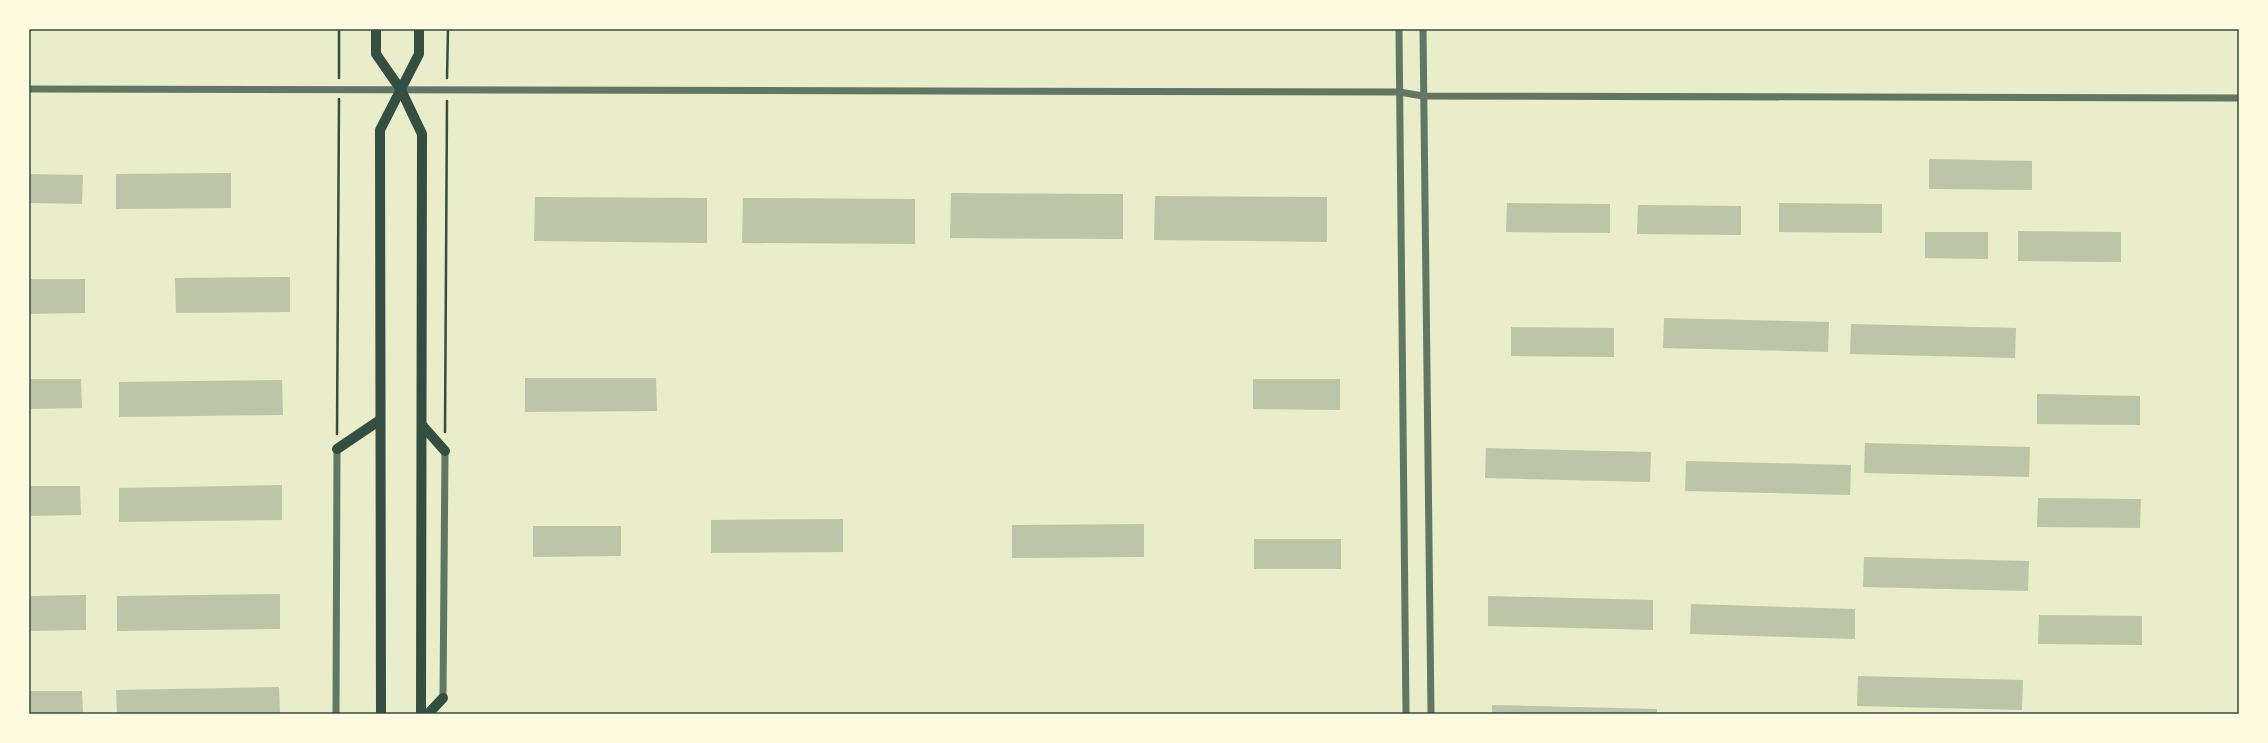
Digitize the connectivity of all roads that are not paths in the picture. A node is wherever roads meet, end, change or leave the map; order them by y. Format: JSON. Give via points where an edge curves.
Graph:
{"nodes":[{"id":1,"x":376,"y":29,"type":"edge"},
{"id":2,"x":419,"y":29,"type":"edge"},
{"id":3,"x":1399,"y":29,"type":"edge"},
{"id":4,"x":1423,"y":29,"type":"edge"},
{"id":5,"x":29,"y":89,"type":"edge"},
{"id":6,"x":401,"y":90,"type":"junction"},
{"id":7,"x":1399,"y":92,"type":"junction"},
{"id":8,"x":1423,"y":96,"type":"junction"},
{"id":9,"x":2239,"y":98,"type":"edge"},
{"id":10,"x":380,"y":420,"type":"junction"},
{"id":11,"x":422,"y":425,"type":"junction"},
{"id":12,"x":337,"y":449,"type":"joint"},
{"id":13,"x":445,"y":451,"type":"joint"},
{"id":14,"x":443,"y":698,"type":"joint"},
{"id":15,"x":336,"y":714,"type":"edge"},
{"id":16,"x":380,"y":714,"type":"edge"},
{"id":17,"x":421,"y":714,"type":"edge"},
{"id":18,"x":428,"y":714,"type":"edge"},
{"id":19,"x":1406,"y":714,"type":"edge"},
{"id":20,"x":1430,"y":714,"type":"edge"}],
"edges":[{"from":1,"to":6,"type":"main road","via":[[376,54]]},
{"from":2,"to":6,"type":"main road","via":[[419,54]]},
{"from":3,"to":7,"type":"street"},
{"from":4,"to":8,"type":"street"},
{"from":5,"to":6,"type":"street"},
{"from":6,"to":7,"type":"street"},
{"from":6,"to":10,"type":"main road","via":[[380,130]]},
{"from":6,"to":11,"type":"main road","via":[[422,134]]},
{"from":7,"to":8,"type":"street"},
{"from":7,"to":19,"type":"street"},
{"from":8,"to":9,"type":"street"},
{"from":8,"to":20,"type":"street"},
{"from":10,"to":12,"type":"main road"},
{"from":10,"to":16,"type":"main road"},
{"from":11,"to":13,"type":"main road"},
{"from":11,"to":17,"type":"main road"},
{"from":12,"to":15,"type":"street"},
{"from":13,"to":14,"type":"street"},
{"from":14,"to":18,"type":"main road"}]}
